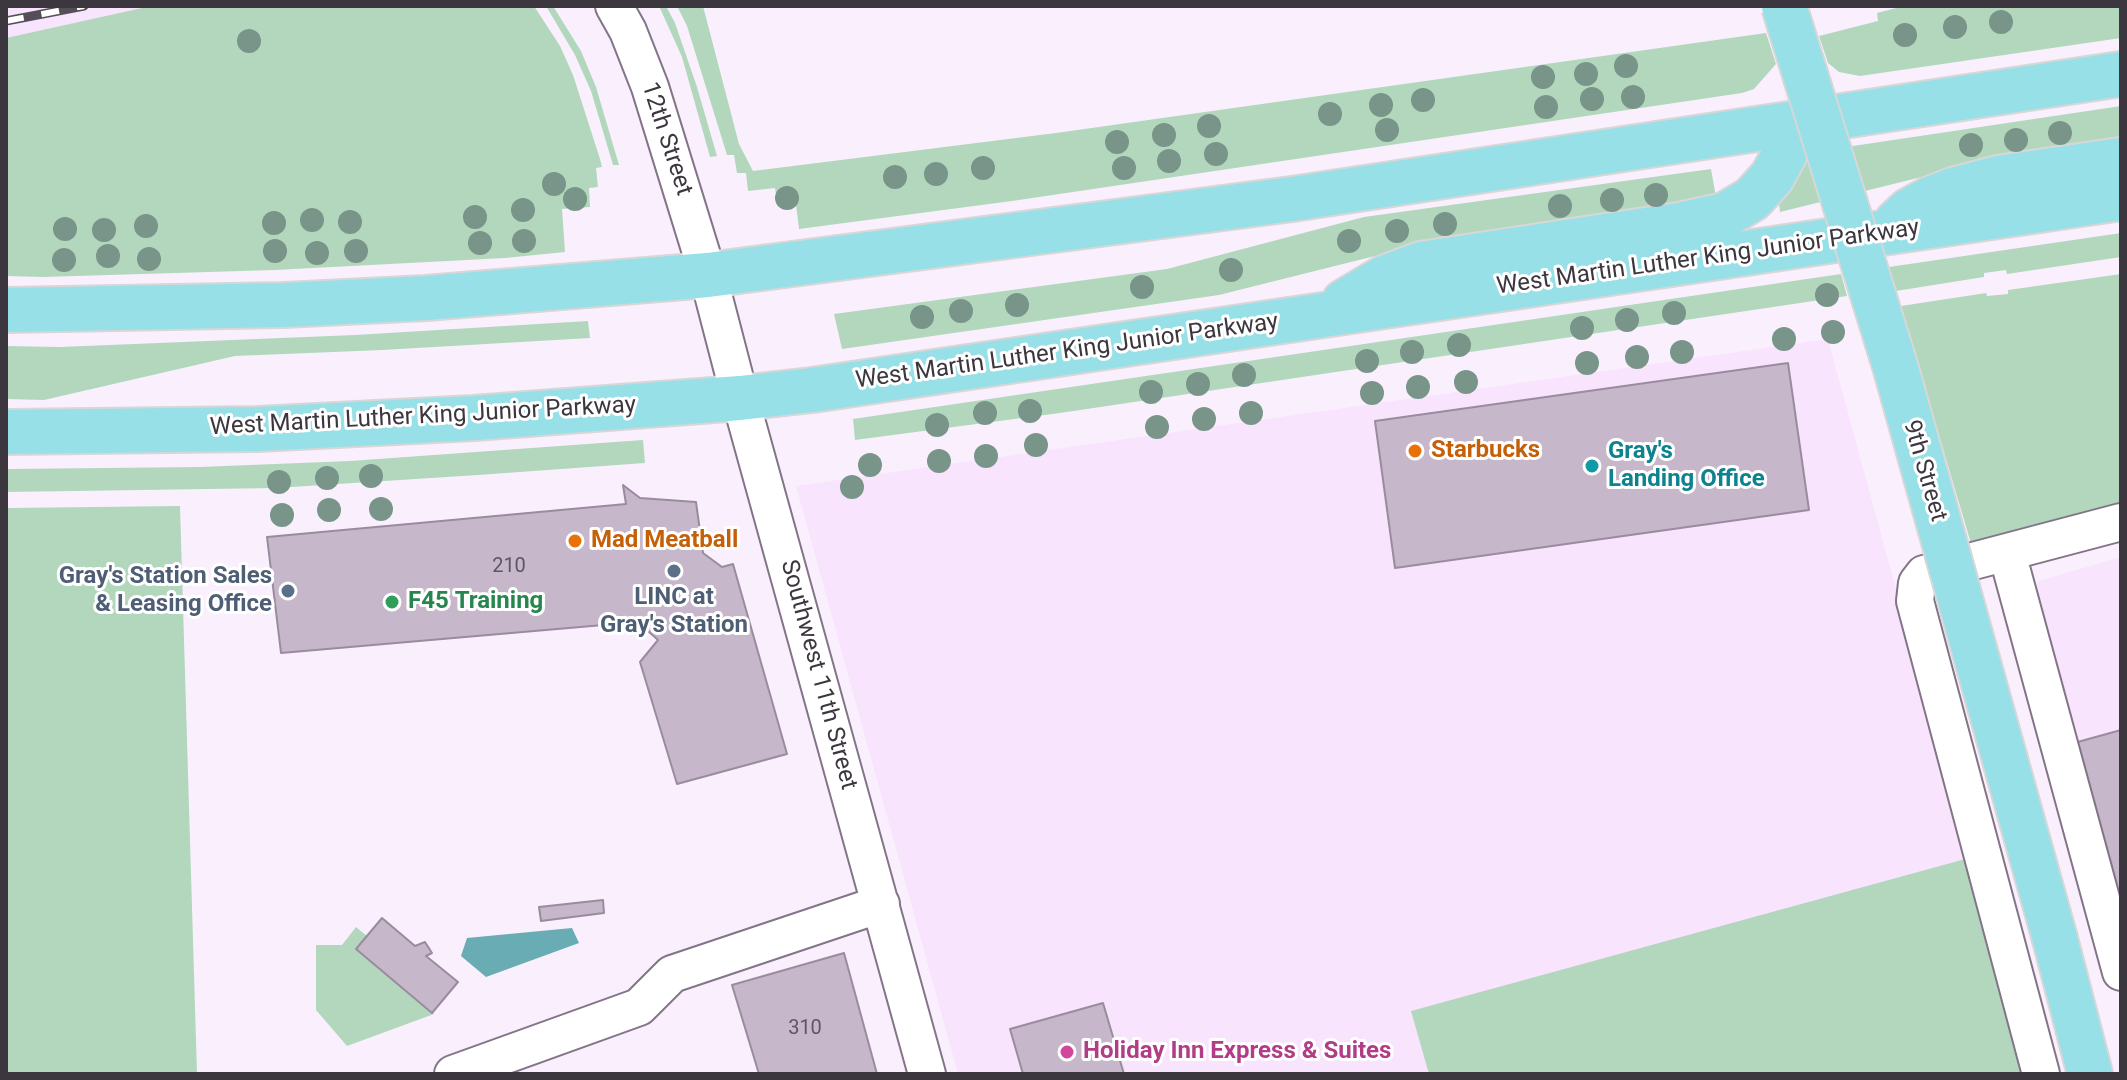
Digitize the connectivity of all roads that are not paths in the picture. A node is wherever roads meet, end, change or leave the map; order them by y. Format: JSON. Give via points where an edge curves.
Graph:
{"nodes":[{"id":1,"x":614,"y":6,"type":"edge"},
{"id":2,"x":1784,"y":6,"type":"edge"},
{"id":3,"x":1791,"y":6,"type":"edge"},
{"id":4,"x":2121,"y":74,"type":"edge"},
{"id":5,"x":1792,"y":125,"type":"junction"},
{"id":6,"x":2121,"y":160,"type":"edge"},
{"id":7,"x":2121,"y":198,"type":"edge"},
{"id":8,"x":1887,"y":232,"type":"junction"},
{"id":9,"x":708,"y":275,"type":"junction"},
{"id":10,"x":6,"y":310,"type":"edge"},
{"id":11,"x":1322,"y":315,"type":"junction"},
{"id":12,"x":740,"y":398,"type":"junction"},
{"id":13,"x":6,"y":432,"type":"edge"},
{"id":14,"x":2121,"y":522,"type":"edge"},
{"id":15,"x":2007,"y":553,"type":"junction"},
{"id":16,"x":881,"y":904,"type":"junction"},
{"id":17,"x":2121,"y":972,"type":"edge"},
{"id":18,"x":453,"y":1074,"type":"edge"},
{"id":19,"x":927,"y":1074,"type":"edge"},
{"id":20,"x":2041,"y":1074,"type":"edge"},
{"id":21,"x":2090,"y":1074,"type":"edge"}],
"edges":[{"from":1,"to":9,"type":"street","name":"12th Street","via":[[650,87]]},
{"from":2,"to":21,"type":"main road","name":"9th Street","bridge":true,"via":[[1896,369]]},
{"from":3,"to":5,"type":"street","via":[[1799,64]]},
{"from":4,"to":5,"type":"main road"},
{"from":5,"to":9,"type":"main road","via":[[1292,199]]},
{"from":5,"to":11,"type":"main road","via":[[1772,177],[1752,199],[1725,215],[1421,264],[1384,278]]},
{"from":6,"to":8,"type":"main road","via":[[2013,175],[1953,190],[1910,210]]},
{"from":7,"to":8,"type":"main road","name":"West Martin Luther King Junior Parkway"},
{"from":8,"to":11,"type":"main road","name":"West Martin Luther King Junior Parkway"},
{"from":9,"to":10,"type":"main road","via":[[426,298]]},
{"from":9,"to":12,"type":"street","name":"Southwest 11th Street"},
{"from":11,"to":12,"type":"main road","name":"West Martin Luther King Junior Parkway"},
{"from":12,"to":13,"type":"main road","name":"West Martin Luther King Junior Parkway","via":[[258,429]]},
{"from":12,"to":16,"type":"street","name":"Southwest 11th Street"},
{"from":14,"to":15,"type":"street"},
{"from":15,"to":17,"type":"street"},
{"from":15,"to":20,"type":"street","via":[[1924,574],[1915,601]]},
{"from":16,"to":18,"type":"street","via":[[672,974],[639,1007]]},
{"from":16,"to":19,"type":"street","name":"Southwest 11th Street"}]}
